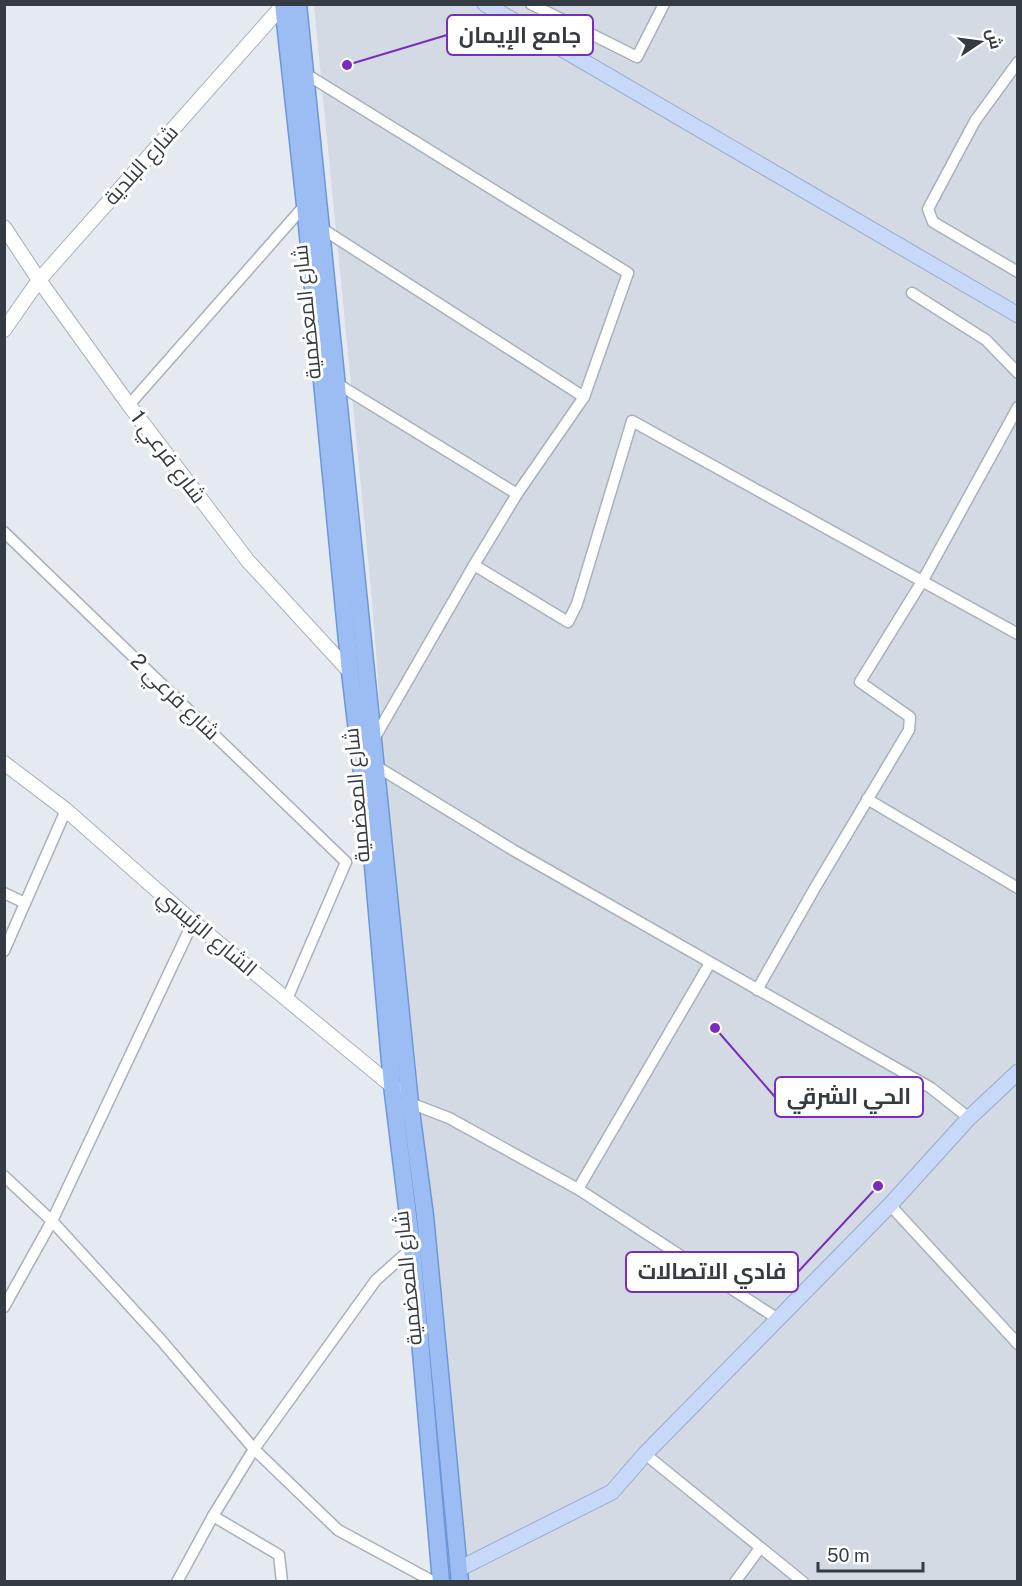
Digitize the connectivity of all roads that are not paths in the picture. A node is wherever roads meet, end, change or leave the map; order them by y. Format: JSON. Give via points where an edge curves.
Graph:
{"nodes":[{"id":1,"x":298,"y":4,"type":"edge"},
{"id":2,"x":485,"y":4,"type":"edge"},
{"id":3,"x":531,"y":4,"type":"edge"},
{"id":4,"x":664,"y":4,"type":"edge"},
{"id":5,"x":283,"y":5,"type":"edge"},
{"id":6,"x":1017,"y":62,"type":"edge"},
{"id":7,"x":306,"y":74,"type":"junction"},
{"id":8,"x":305,"y":205,"type":"junction"},
{"id":9,"x":4,"y":227,"type":"edge"},
{"id":10,"x":321,"y":228,"type":"junction"},
{"id":11,"x":1017,"y":272,"type":"edge"},
{"id":12,"x":39,"y":280,"type":"junction"},
{"id":13,"x":912,"y":292,"type":"dead end"},
{"id":14,"x":1017,"y":315,"type":"edge"},
{"id":15,"x":4,"y":330,"type":"edge"},
{"id":16,"x":1017,"y":373,"type":"edge"},
{"id":17,"x":336,"y":383,"type":"junction"},
{"id":18,"x":584,"y":397,"type":"junction"},
{"id":19,"x":129,"y":405,"type":"junction"},
{"id":20,"x":1017,"y":407,"type":"edge"},
{"id":21,"x":517,"y":494,"type":"junction"},
{"id":22,"x":4,"y":532,"type":"edge"},
{"id":23,"x":474,"y":565,"type":"junction"},
{"id":24,"x":923,"y":580,"type":"junction"},
{"id":25,"x":1017,"y":634,"type":"edge"},
{"id":26,"x":350,"y":672,"type":"junction"},
{"id":27,"x":374,"y":739,"type":"junction"},
{"id":28,"x":4,"y":763,"type":"edge"},
{"id":29,"x":376,"y":766,"type":"junction"},
{"id":30,"x":867,"y":800,"type":"junction"},
{"id":31,"x":66,"y":810,"type":"junction"},
{"id":32,"x":1017,"y":888,"type":"edge"},
{"id":33,"x":4,"y":893,"type":"edge"},
{"id":34,"x":25,"y":903,"type":"junction"},
{"id":35,"x":193,"y":922,"type":"junction"},
{"id":36,"x":4,"y":951,"type":"edge"},
{"id":37,"x":710,"y":963,"type":"junction"},
{"id":38,"x":757,"y":990,"type":"junction"},
{"id":39,"x":287,"y":999,"type":"junction"},
{"id":40,"x":1017,"y":1072,"type":"edge"},
{"id":41,"x":392,"y":1085,"type":"junction"},
{"id":42,"x":410,"y":1103,"type":"junction"},
{"id":43,"x":969,"y":1118,"type":"junction"},
{"id":44,"x":4,"y":1176,"type":"edge"},
{"id":45,"x":579,"y":1189,"type":"junction"},
{"id":46,"x":891,"y":1205,"type":"junction"},
{"id":47,"x":425,"y":1216,"type":"junction"},
{"id":48,"x":408,"y":1218,"type":"junction"},
{"id":49,"x":52,"y":1221,"type":"junction"},
{"id":50,"x":412,"y":1248,"type":"junction"},
{"id":51,"x":4,"y":1307,"type":"edge"},
{"id":52,"x":778,"y":1319,"type":"junction"},
{"id":53,"x":1017,"y":1344,"type":"edge"},
{"id":54,"x":254,"y":1449,"type":"junction"},
{"id":55,"x":645,"y":1454,"type":"junction"},
{"id":56,"x":213,"y":1516,"type":"junction"},
{"id":57,"x":760,"y":1548,"type":"junction"},
{"id":58,"x":459,"y":1575,"type":"edge"},
{"id":59,"x":177,"y":1581,"type":"edge"},
{"id":60,"x":282,"y":1581,"type":"edge"},
{"id":61,"x":434,"y":1581,"type":"edge"},
{"id":62,"x":441,"y":1581,"type":"edge"},
{"id":63,"x":735,"y":1581,"type":"edge"},
{"id":64,"x":803,"y":1581,"type":"edge"}],
"edges":[{"from":1,"to":7,"type":"main road","name":"شارع المعضمية"},
{"from":2,"to":14,"type":"main road"},
{"from":3,"to":4,"type":"street","via":[[637,57]]},
{"from":5,"to":8,"type":"main road","name":"شارع المعضمية"},
{"from":5,"to":12,"type":"street","name":"شارع البلدية"},
{"from":6,"to":11,"type":"street","via":[[975,121],[928,209],[933,222]]},
{"from":7,"to":10,"type":"main road","name":"شارع المعضمية"},
{"from":7,"to":18,"type":"street","via":[[628,273]]},
{"from":8,"to":19,"type":"street"},
{"from":8,"to":26,"type":"main road","name":"شارع المعضمية"},
{"from":9,"to":12,"type":"street","name":"شارع فرعي 1"},
{"from":10,"to":17,"type":"main road","name":"شارع المعضمية"},
{"from":10,"to":18,"type":"street"},
{"from":12,"to":15,"type":"street","name":"شارع البلدية"},
{"from":12,"to":19,"type":"street","name":"شارع فرعي 1"},
{"from":13,"to":16,"type":"street","via":[[986,340]]},
{"from":17,"to":21,"type":"street"},
{"from":17,"to":27,"type":"main road","name":"شارع المعضمية"},
{"from":18,"to":21,"type":"street"},
{"from":19,"to":26,"type":"street","name":"شارع فرعي 1","via":[[248,561]]},
{"from":20,"to":24,"type":"street"},
{"from":21,"to":23,"type":"street"},
{"from":22,"to":39,"type":"street","name":"شارع فرعي 2","via":[[346,862]]},
{"from":23,"to":24,"type":"street","via":[[568,622],[577,604],[632,421]]},
{"from":23,"to":27,"type":"street"},
{"from":24,"to":25,"type":"street"},
{"from":24,"to":30,"type":"street","via":[[860,682],[910,717],[909,730]]},
{"from":26,"to":41,"type":"main road","name":"شارع المعضمية","via":[[373,867]]},
{"from":27,"to":29,"type":"main road","name":"شارع المعضمية"},
{"from":28,"to":31,"type":"street","name":"الشارع الرئيسي"},
{"from":29,"to":37,"type":"street"},
{"from":29,"to":42,"type":"main road","name":"شارع المعضمية"},
{"from":30,"to":32,"type":"street"},
{"from":30,"to":38,"type":"street"},
{"from":31,"to":34,"type":"street"},
{"from":31,"to":35,"type":"street","name":"الشارع الرئيسي"},
{"from":33,"to":34,"type":"street"},
{"from":34,"to":36,"type":"street"},
{"from":35,"to":39,"type":"street","name":"الشارع الرئيسي"},
{"from":35,"to":49,"type":"street"},
{"from":37,"to":38,"type":"street"},
{"from":37,"to":45,"type":"street"},
{"from":38,"to":43,"type":"street","via":[[931,1088]]},
{"from":39,"to":41,"type":"street","name":"الشارع الرئيسي"},
{"from":40,"to":43,"type":"main road"},
{"from":41,"to":42,"type":"street","name":"الشارع الرئيسي"},
{"from":41,"to":48,"type":"main road","name":"شارع المعضمية"},
{"from":42,"to":45,"type":"street","via":[[449,1118]]},
{"from":42,"to":47,"type":"main road","name":"شارع المعضمية"},
{"from":43,"to":46,"type":"main road"},
{"from":44,"to":49,"type":"street"},
{"from":45,"to":52,"type":"street"},
{"from":46,"to":52,"type":"main road"},
{"from":46,"to":53,"type":"street"},
{"from":47,"to":48,"type":"main road"},
{"from":47,"to":58,"type":"main road","name":"شارع المعضمية"},
{"from":48,"to":50,"type":"main road","name":"شارع المعضمية"},
{"from":49,"to":51,"type":"street"},
{"from":49,"to":54,"type":"street"},
{"from":50,"to":54,"type":"street","via":[[376,1280]]},
{"from":50,"to":62,"type":"main road","name":"شارع المعضمية"},
{"from":52,"to":55,"type":"main road"},
{"from":54,"to":56,"type":"street"},
{"from":54,"to":61,"type":"street","via":[[338,1530]]},
{"from":55,"to":57,"type":"street"},
{"from":55,"to":58,"type":"main road","via":[[612,1492]]},
{"from":56,"to":59,"type":"street"},
{"from":56,"to":60,"type":"street","via":[[279,1555]]},
{"from":57,"to":63,"type":"street"},
{"from":57,"to":64,"type":"street"}]}
